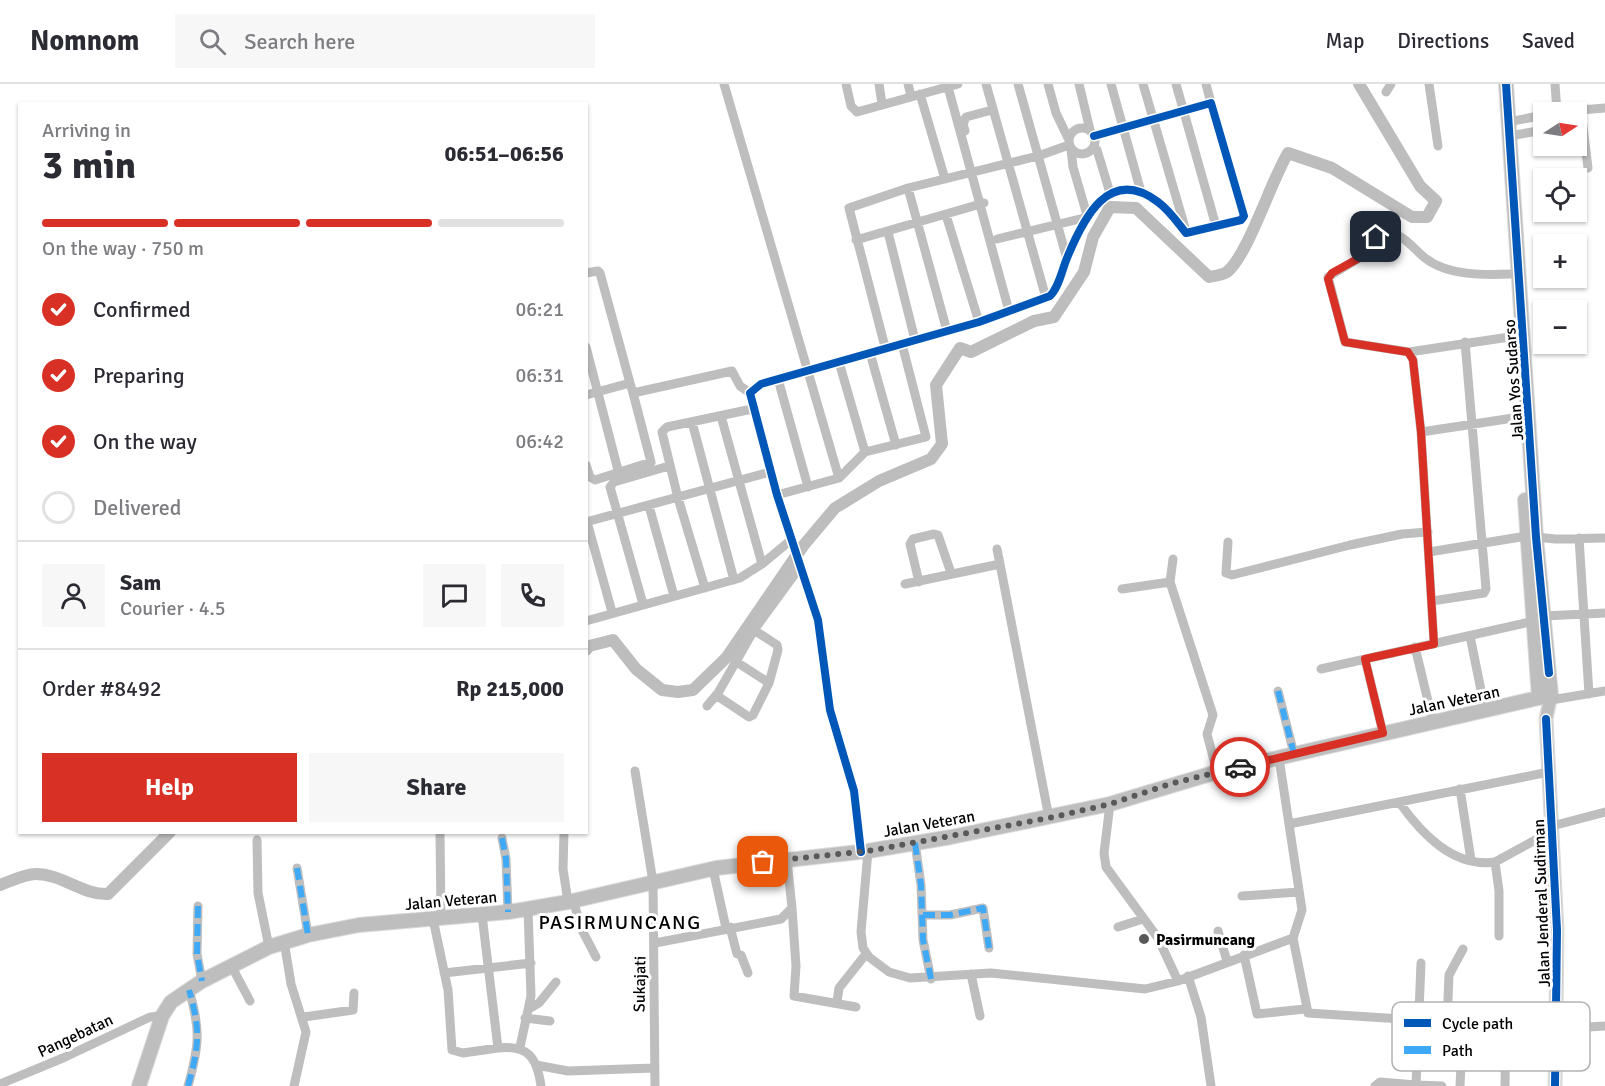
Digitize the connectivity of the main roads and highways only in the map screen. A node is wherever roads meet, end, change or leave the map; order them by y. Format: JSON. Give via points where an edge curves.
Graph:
{"nodes":[{"id":1,"x":1497,"y":84,"type":"edge"},
{"id":2,"x":1506,"y":84,"type":"edge"},
{"id":3,"x":1532,"y":537,"type":"junction"},
{"id":4,"x":1547,"y":698,"type":"junction"},
{"id":5,"x":1557,"y":1002,"type":"edge"},
{"id":6,"x":1556,"y":1071,"type":"edge"},
{"id":7,"x":140,"y":1086,"type":"edge"},
{"id":8,"x":1555,"y":1086,"type":"edge"}],
"edges":[{"from":1,"to":3,"type":"highway","name":"Jalan Yos Sudarso"},
{"from":2,"to":3,"type":"highway","name":"Jalan Yos Sudarso"},
{"from":3,"to":4,"type":"highway","name":"Jalan Yos Sudarso"},
{"from":4,"to":5,"type":"main road","name":"Jalan Jenderal Sudirman"},
{"from":4,"to":7,"type":"highway","name":"Jalan Veteran","via":[[1217,772],[1049,818],[864,851],[712,869],[528,909],[359,925],[308,934],[269,947],[202,981],[171,1002],[162,1016]]},
{"from":6,"to":8,"type":"main road","name":"Jalan Jenderal Sudirman"}]}
